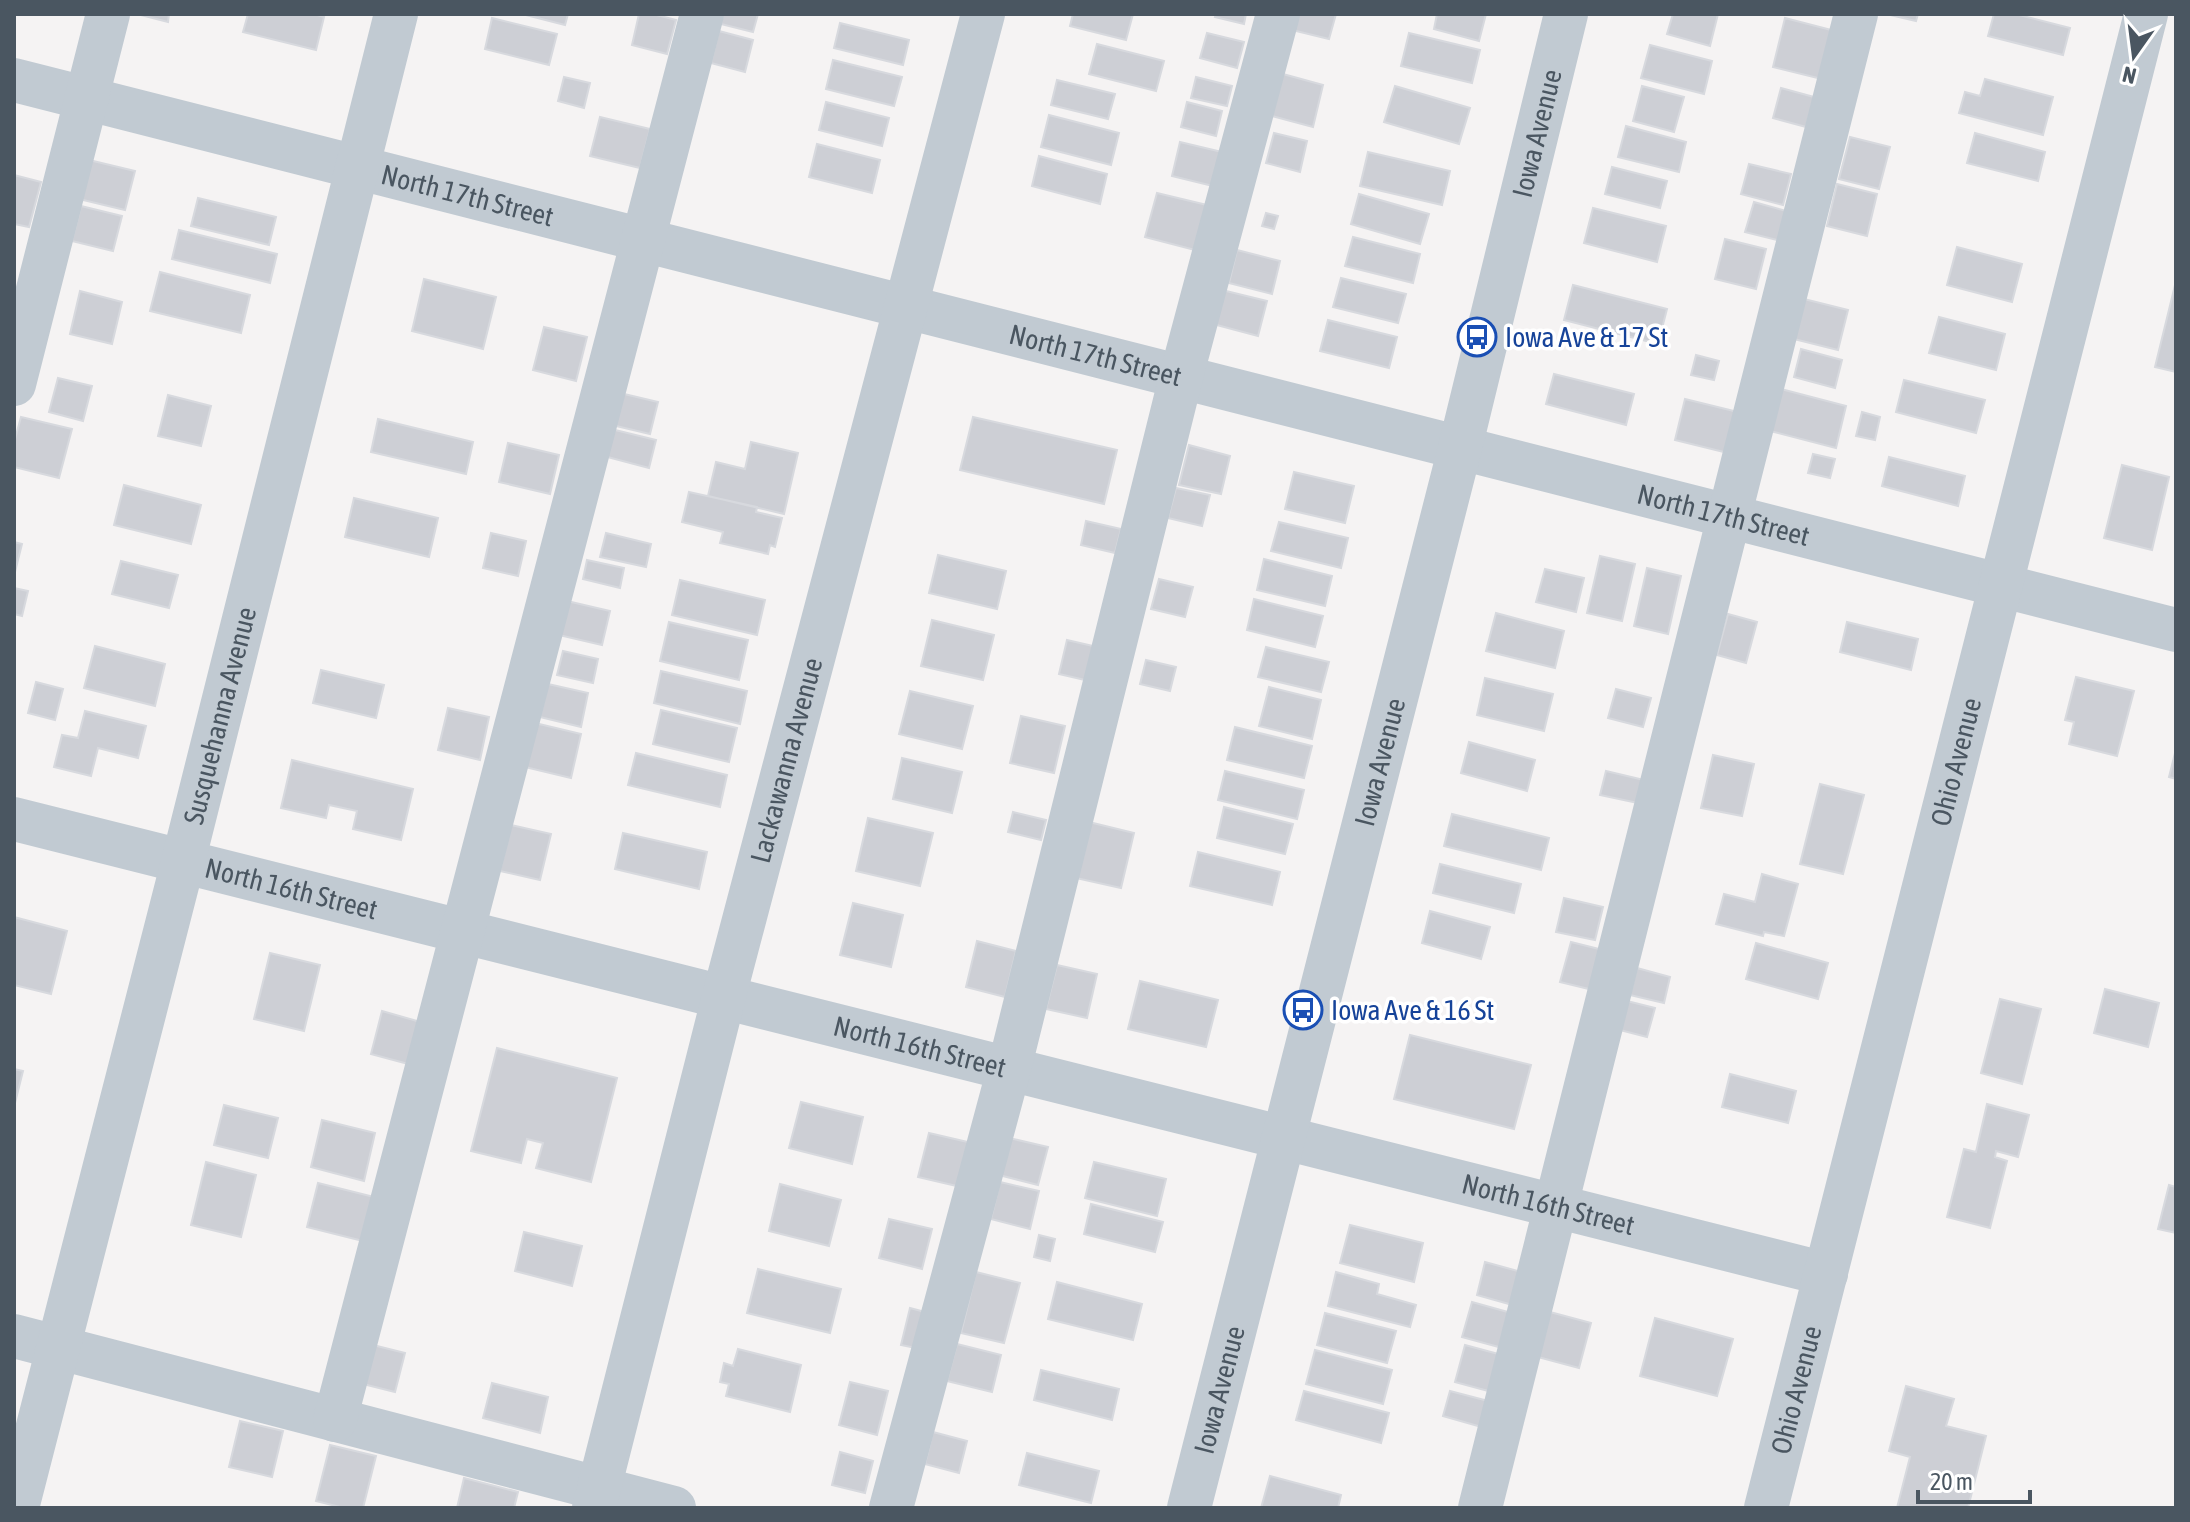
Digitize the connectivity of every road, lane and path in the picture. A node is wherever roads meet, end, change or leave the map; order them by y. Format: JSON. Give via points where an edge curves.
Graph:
{"nodes":[{"id":1,"x":108,"y":14,"type":"edge"},
{"id":2,"x":396,"y":14,"type":"edge"},
{"id":3,"x":702,"y":14,"type":"edge"},
{"id":4,"x":983,"y":14,"type":"edge"},
{"id":5,"x":1278,"y":14,"type":"edge"},
{"id":6,"x":1566,"y":14,"type":"edge"},
{"id":7,"x":1856,"y":14,"type":"edge"},
{"id":8,"x":2146,"y":14,"type":"edge"},
{"id":9,"x":14,"y":80,"type":"edge"},
{"id":10,"x":87,"y":99,"type":"junction"},
{"id":11,"x":356,"y":167,"type":"junction"},
{"id":12,"x":645,"y":241,"type":"junction"},
{"id":13,"x":907,"y":307,"type":"junction"},
{"id":14,"x":1181,"y":377,"type":"junction"},
{"id":15,"x":14,"y":384,"type":"edge"},
{"id":16,"x":1460,"y":448,"type":"junction"},
{"id":17,"x":1727,"y":516,"type":"junction"},
{"id":18,"x":2001,"y":585,"type":"junction"},
{"id":19,"x":2176,"y":630,"type":"edge"},
{"id":20,"x":14,"y":819,"type":"edge"},
{"id":21,"x":183,"y":862,"type":"junction"},
{"id":22,"x":461,"y":931,"type":"junction"},
{"id":23,"x":724,"y":996,"type":"junction"},
{"id":24,"x":1009,"y":1069,"type":"junction"},
{"id":25,"x":1284,"y":1139,"type":"junction"},
{"id":26,"x":1557,"y":1206,"type":"junction"},
{"id":27,"x":1826,"y":1274,"type":"junction"},
{"id":28,"x":14,"y":1336,"type":"edge"},
{"id":29,"x":59,"y":1348,"type":"junction"},
{"id":30,"x":335,"y":1420,"type":"junction"},
{"id":31,"x":596,"y":1498,"type":"edge"},
{"id":32,"x":17,"y":1508,"type":"edge"},
{"id":33,"x":674,"y":1508,"type":"edge"},
{"id":34,"x":891,"y":1508,"type":"edge"},
{"id":35,"x":1189,"y":1508,"type":"edge"},
{"id":36,"x":1480,"y":1508,"type":"edge"},
{"id":37,"x":1766,"y":1508,"type":"edge"}],
"edges":[{"from":1,"to":10,"type":"street"},
{"from":2,"to":11,"type":"street","name":"Susquehanna Avenue"},
{"from":3,"to":12,"type":"street"},
{"from":4,"to":13,"type":"street","name":"Lackawanna Avenue"},
{"from":5,"to":14,"type":"street"},
{"from":6,"to":16,"type":"street","name":"Iowa Avenue"},
{"from":7,"to":17,"type":"street"},
{"from":8,"to":18,"type":"street","name":"Ohio Avenue"},
{"from":9,"to":10,"type":"street","name":"North 17th Street"},
{"from":10,"to":11,"type":"street","name":"North 17th Street"},
{"from":10,"to":15,"type":"street"},
{"from":11,"to":12,"type":"street","name":"North 17th Street"},
{"from":11,"to":21,"type":"street","name":"Susquehanna Avenue"},
{"from":12,"to":13,"type":"street","name":"North 17th Street"},
{"from":12,"to":22,"type":"street"},
{"from":13,"to":14,"type":"street","name":"North 17th Street"},
{"from":13,"to":23,"type":"street","name":"Lackawanna Avenue"},
{"from":14,"to":16,"type":"street","name":"North 17th Street"},
{"from":14,"to":24,"type":"street"},
{"from":16,"to":17,"type":"street","name":"North 17th Street"},
{"from":16,"to":25,"type":"street","name":"Iowa Avenue"},
{"from":17,"to":18,"type":"street","name":"North 17th Street"},
{"from":17,"to":26,"type":"street"},
{"from":18,"to":19,"type":"street","name":"North 17th Street"},
{"from":18,"to":27,"type":"street","name":"Ohio Avenue"},
{"from":20,"to":21,"type":"street","name":"North 16th Street"},
{"from":21,"to":22,"type":"street","name":"North 16th Street"},
{"from":21,"to":29,"type":"street","name":"Susquehanna Avenue"},
{"from":22,"to":23,"type":"street","name":"North 16th Street"},
{"from":22,"to":30,"type":"street"},
{"from":23,"to":24,"type":"street","name":"North 16th Street"},
{"from":23,"to":31,"type":"street","name":"Lackawanna Avenue"},
{"from":24,"to":25,"type":"street","name":"North 16th Street"},
{"from":24,"to":34,"type":"street"},
{"from":25,"to":26,"type":"street","name":"North 16th Street"},
{"from":25,"to":35,"type":"street","name":"Iowa Avenue"},
{"from":26,"to":27,"type":"street","name":"North 16th Street"},
{"from":26,"to":36,"type":"street"},
{"from":27,"to":37,"type":"street","name":"Ohio Avenue"},
{"from":28,"to":29,"type":"street"},
{"from":29,"to":30,"type":"street"},
{"from":29,"to":32,"type":"street","name":"Susquehanna Avenue"},
{"from":30,"to":31,"type":"street"},
{"from":31,"to":33,"type":"street"}]}
